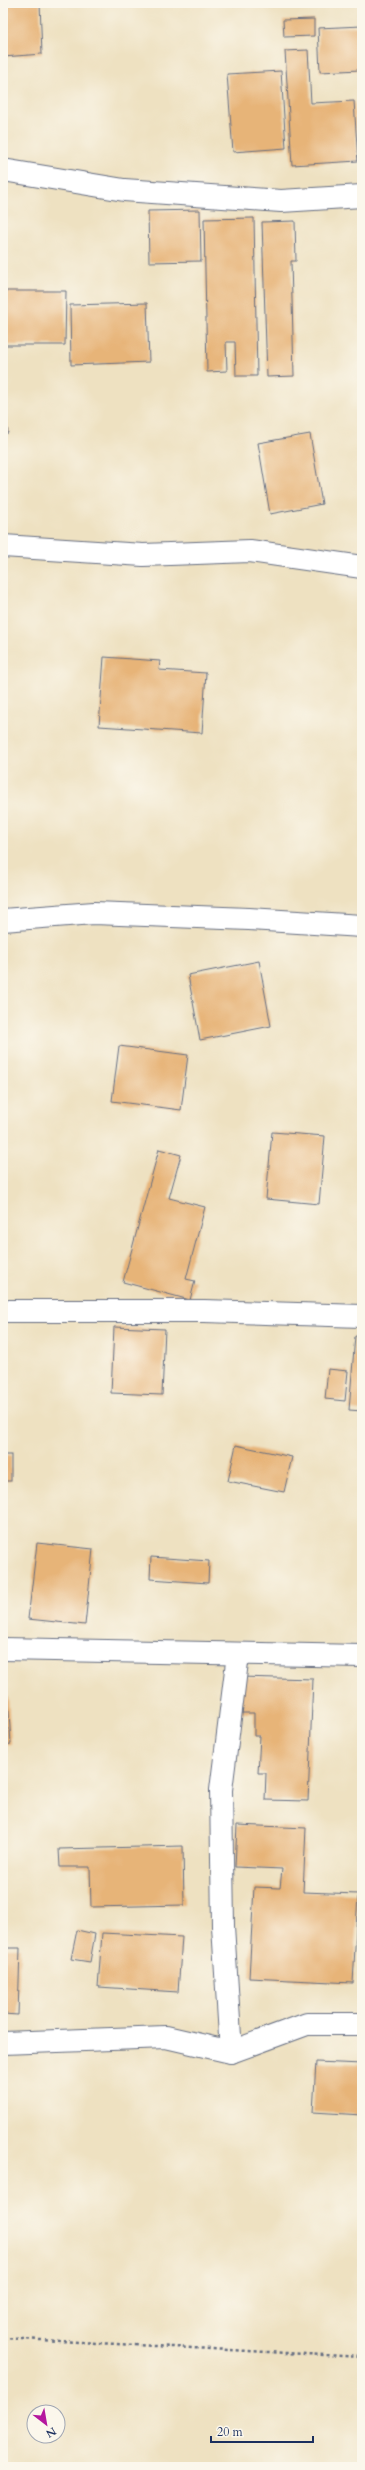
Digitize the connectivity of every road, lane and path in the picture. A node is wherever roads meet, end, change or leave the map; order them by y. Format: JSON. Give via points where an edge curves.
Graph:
{"nodes":[{"id":1,"x":3,"y":170,"type":"edge"},
{"id":2,"x":362,"y":196,"type":"edge"},
{"id":3,"x":3,"y":546,"type":"edge"},
{"id":4,"x":362,"y":567,"type":"edge"},
{"id":5,"x":3,"y":920,"type":"edge"},
{"id":6,"x":362,"y":926,"type":"edge"},
{"id":7,"x":3,"y":1311,"type":"edge"},
{"id":8,"x":362,"y":1316,"type":"edge"},
{"id":9,"x":3,"y":1649,"type":"edge"},
{"id":10,"x":238,"y":1654,"type":"junction"},
{"id":11,"x":362,"y":1656,"type":"edge"},
{"id":12,"x":362,"y":2024,"type":"edge"},
{"id":13,"x":3,"y":2043,"type":"edge"},
{"id":14,"x":231,"y":2052,"type":"junction"},
{"id":15,"x":3,"y":2338,"type":"edge"},
{"id":16,"x":362,"y":2358,"type":"edge"}],
"edges":[{"from":1,"to":2,"type":"street","via":[[140,191],[281,202]]},
{"from":3,"to":4,"type":"street","via":[[143,555],[250,551]]},
{"from":5,"to":6,"type":"street","via":[[94,913]]},
{"from":7,"to":8,"type":"street"},
{"from":9,"to":10,"type":"street"},
{"from":10,"to":11,"type":"street"},
{"from":10,"to":14,"type":"street","via":[[221,1790],[223,1926]]},
{"from":12,"to":14,"type":"street","via":[[306,2024]]},
{"from":13,"to":14,"type":"street","via":[[166,2037]]},
{"from":15,"to":16,"type":"path"}]}
